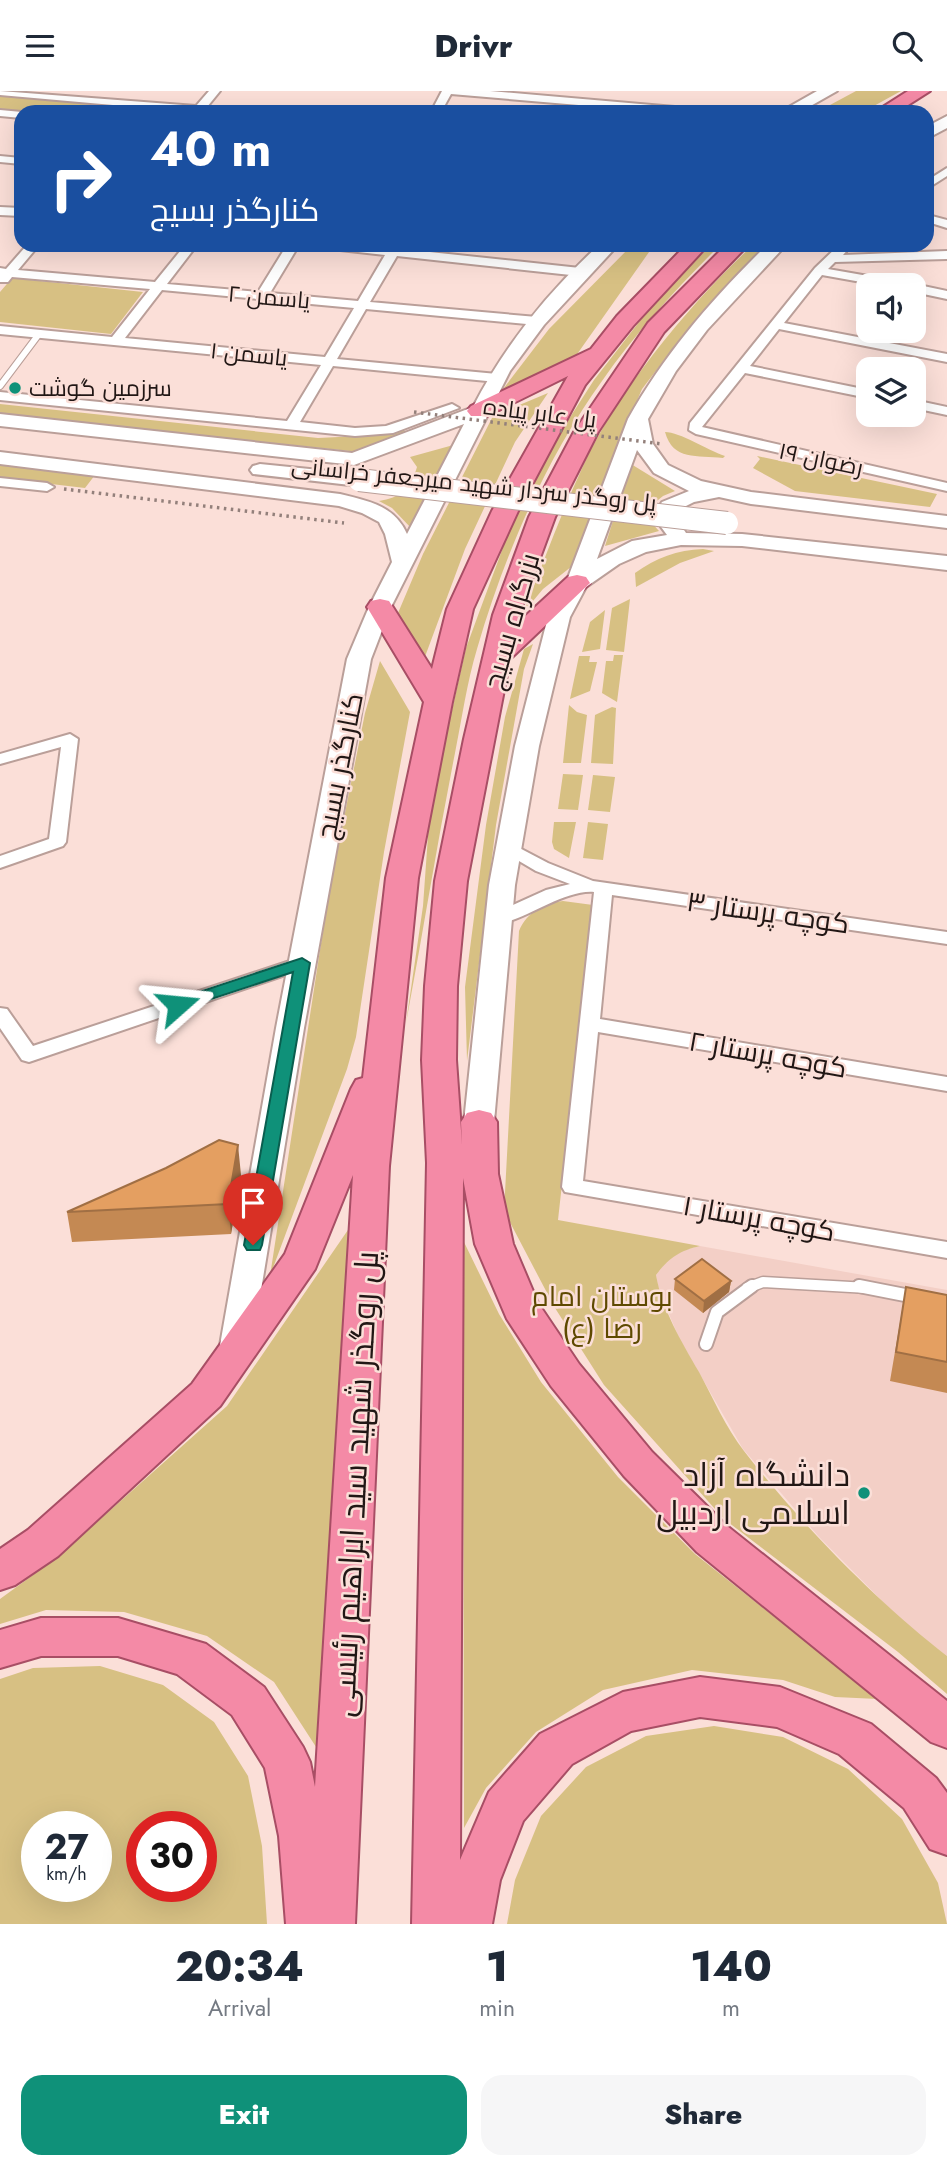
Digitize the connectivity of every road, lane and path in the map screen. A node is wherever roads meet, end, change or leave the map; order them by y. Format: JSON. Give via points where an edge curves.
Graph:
{"nodes":[{"id":1,"x":215,"y":91,"type":"edge"},
{"id":2,"x":453,"y":91,"type":"edge"},
{"id":3,"x":829,"y":91,"type":"edge"},
{"id":4,"x":921,"y":91,"type":"edge"},
{"id":5,"x":0,"y":92,"type":"edge"},
{"id":6,"x":556,"y":96,"type":"edge"},
{"id":7,"x":135,"y":105,"type":"edge"},
{"id":8,"x":203,"y":105,"type":"edge"},
{"id":9,"x":636,"y":105,"type":"edge"},
{"id":10,"x":802,"y":105,"type":"edge"},
{"id":11,"x":896,"y":105,"type":"edge"},
{"id":12,"x":26,"y":252,"type":"edge"},
{"id":13,"x":186,"y":252,"type":"edge"},
{"id":14,"x":289,"y":252,"type":"edge"},
{"id":15,"x":393,"y":252,"type":"joint"},
{"id":16,"x":601,"y":252,"type":"edge"},
{"id":17,"x":673,"y":252,"type":"edge"},
{"id":18,"x":691,"y":252,"type":"edge"},
{"id":19,"x":731,"y":252,"type":"edge"},
{"id":20,"x":770,"y":252,"type":"edge"},
{"id":21,"x":838,"y":252,"type":"edge"},
{"id":22,"x":947,"y":255,"type":"edge"},
{"id":23,"x":830,"y":259,"type":"junction"},
{"id":24,"x":819,"y":271,"type":"junction"},
{"id":25,"x":5,"y":272,"type":"edge"},
{"id":26,"x":580,"y":272,"type":"junction"},
{"id":27,"x":856,"y":278,"type":"edge"},
{"id":28,"x":661,"y":281,"type":"junction"},
{"id":29,"x":0,"y":284,"type":"edge"},
{"id":30,"x":159,"y":286,"type":"junction"},
{"id":31,"x":926,"y":291,"type":"edge"},
{"id":32,"x":947,"y":295,"type":"edge"},
{"id":33,"x":262,"y":296,"type":"junction"},
{"id":34,"x":363,"y":305,"type":"junction"},
{"id":35,"x":537,"y":321,"type":"junction"},
{"id":36,"x":777,"y":325,"type":"junction"},
{"id":37,"x":0,"y":330,"type":"edge"},
{"id":38,"x":39,"y":334,"type":"junction"},
{"id":39,"x":116,"y":341,"type":"junction"},
{"id":40,"x":599,"y":353,"type":"junction"},
{"id":41,"x":947,"y":358,"type":"edge"},
{"id":42,"x":328,"y":361,"type":"junction"},
{"id":43,"x":742,"y":368,"type":"junction"},
{"id":44,"x":497,"y":378,"type":"junction"},
{"id":45,"x":0,"y":386,"type":"edge"},
{"id":46,"x":856,"y":392,"type":"edge"},
{"id":47,"x":0,"y":396,"type":"edge"},
{"id":48,"x":926,"y":407,"type":"edge"},
{"id":49,"x":452,"y":408,"type":"dead end"},
{"id":50,"x":479,"y":411,"type":"junction"},
{"id":51,"x":947,"y":411,"type":"edge"},
{"id":52,"x":414,"y":412,"type":"dead end"},
{"id":53,"x":638,"y":419,"type":"junction"},
{"id":54,"x":0,"y":420,"type":"edge"},
{"id":55,"x":292,"y":425,"type":"junction"},
{"id":56,"x":0,"y":431,"type":"edge"},
{"id":57,"x":0,"y":443,"type":"edge"},
{"id":58,"x":662,"y":445,"type":"dead end"},
{"id":59,"x":0,"y":458,"type":"edge"},
{"id":60,"x":360,"y":471,"type":"junction"},
{"id":61,"x":0,"y":482,"type":"edge"},
{"id":62,"x":47,"y":487,"type":"joint"},
{"id":63,"x":947,"y":487,"type":"edge"},
{"id":64,"x":715,"y":492,"type":"junction"},
{"id":65,"x":340,"y":500,"type":"junction"},
{"id":66,"x":729,"y":518,"type":"junction"},
{"id":67,"x":947,"y":522,"type":"edge"},
{"id":68,"x":397,"y":529,"type":"junction"},
{"id":69,"x":947,"y":538,"type":"edge"},
{"id":70,"x":681,"y":539,"type":"junction"},
{"id":71,"x":947,"y":550,"type":"edge"},
{"id":72,"x":403,"y":563,"type":"junction"},
{"id":73,"x":947,"y":563,"type":"edge"},
{"id":74,"x":576,"y":583,"type":"junction"},
{"id":75,"x":380,"y":607,"type":"junction"},
{"id":76,"x":497,"y":656,"type":"junction"},
{"id":77,"x":438,"y":702,"type":"junction"},
{"id":78,"x":0,"y":759,"type":"edge"},
{"id":79,"x":508,"y":847,"type":"junction"},
{"id":80,"x":0,"y":862,"type":"edge"},
{"id":81,"x":597,"y":887,"type":"junction"},
{"id":82,"x":498,"y":919,"type":"junction"},
{"id":83,"x":947,"y":938,"type":"edge"},
{"id":84,"x":302,"y":963,"type":"junction"},
{"id":85,"x":0,"y":1014,"type":"edge"},
{"id":86,"x":590,"y":1024,"type":"junction"},
{"id":87,"x":385,"y":1044,"type":"junction"},
{"id":88,"x":947,"y":1084,"type":"edge"},
{"id":89,"x":479,"y":1122,"type":"joint"},
{"id":90,"x":947,"y":1250,"type":"edge"},
{"id":91,"x":921,"y":1298,"type":"edge"},
{"id":92,"x":706,"y":1344,"type":"dead end"},
{"id":93,"x":235,"y":1354,"type":"junction"},
{"id":94,"x":0,"y":1572,"type":"edge"},
{"id":95,"x":0,"y":1650,"type":"edge"},
{"id":96,"x":947,"y":1728,"type":"edge"},
{"id":97,"x":947,"y":1833,"type":"edge"},
{"id":98,"x":310,"y":1924,"type":"edge"},
{"id":99,"x":331,"y":1924,"type":"edge"},
{"id":100,"x":436,"y":1924,"type":"edge"},
{"id":101,"x":468,"y":1924,"type":"edge"}],
"edges":[{"from":1,"to":8,"type":"street"},
{"from":2,"to":6,"type":"street"},
{"from":3,"to":10,"type":"main road"},
{"from":4,"to":11,"type":"highway"},
{"from":5,"to":7,"type":"street"},
{"from":6,"to":9,"type":"street"},
{"from":12,"to":25,"type":"street"},
{"from":13,"to":30,"type":"street"},
{"from":14,"to":33,"type":"street"},
{"from":15,"to":26,"type":"street"},
{"from":15,"to":34,"type":"street"},
{"from":16,"to":26,"type":"main road","name":"کنارگذر بسیج"},
{"from":17,"to":28,"type":"highway"},
{"from":18,"to":28,"type":"highway","name":"بزرگراه بسیج"},
{"from":19,"to":76,"type":"highway","name":"بزرگراه بسیج","via":[[656,328],[586,432],[542,517],[506,615]]},
{"from":20,"to":53,"type":"main road","via":[[691,334]]},
{"from":21,"to":23,"type":"street"},
{"from":22,"to":23,"type":"street"},
{"from":23,"to":24,"type":"street"},
{"from":24,"to":27,"type":"street"},
{"from":24,"to":36,"type":"street"},
{"from":25,"to":29,"type":"street"},
{"from":25,"to":30,"type":"street","name":"یاسمن ۲"},
{"from":26,"to":35,"type":"main road","name":"کنارگذر بسیج"},
{"from":28,"to":40,"type":"highway","name":"بزرگراه بسیج"},
{"from":30,"to":33,"type":"street","name":"یاسمن ۲"},
{"from":30,"to":39,"type":"street"},
{"from":31,"to":32,"type":"street"},
{"from":33,"to":34,"type":"street","name":"یاسمن ۲"},
{"from":34,"to":35,"type":"street","name":"یاسمن ۲"},
{"from":34,"to":42,"type":"street"},
{"from":35,"to":44,"type":"main road","name":"کنارگذر بسیج"},
{"from":36,"to":41,"type":"street"},
{"from":36,"to":43,"type":"street"},
{"from":37,"to":38,"type":"street","name":"یاسمن ۱"},
{"from":38,"to":39,"type":"street","name":"یاسمن ۱"},
{"from":38,"to":45,"type":"lane"},
{"from":39,"to":42,"type":"street","name":"یاسمن ۱"},
{"from":40,"to":50,"type":"highway"},
{"from":40,"to":77,"type":"highway","name":"بزرگراه بسیج","via":[[575,383],[505,511],[460,609]]},
{"from":42,"to":44,"type":"street","name":"یاسمن ۱"},
{"from":42,"to":55,"type":"street"},
{"from":43,"to":46,"type":"street"},
{"from":43,"to":63,"type":"street","name":"رضوان ۱۹","via":[[696,430]]},
{"from":44,"to":50,"type":"main road","name":"کنارگذر بسیج"},
{"from":47,"to":55,"type":"street"},
{"from":48,"to":51,"type":"street"},
{"from":49,"to":55,"type":"street","via":[[374,432]]},
{"from":50,"to":60,"type":"main road"},
{"from":50,"to":72,"type":"main road","name":"کنارگذر بسیج"},
{"from":52,"to":58,"type":"path","name":"پل عابر پیاده","bridge":true},
{"from":53,"to":64,"type":"main road","via":[[643,445],[662,469]]},
{"from":53,"to":74,"type":"main road"},
{"from":54,"to":60,"type":"main road"},
{"from":56,"to":60,"type":"main road","name":"پل روگذر سردار شهید میرجعفر خراسانی"},
{"from":57,"to":60,"type":"main road","name":"پل روگذر سردار شهید میرجعفر خراسانی"},
{"from":59,"to":65,"type":"main road"},
{"from":60,"to":65,"type":"main road","via":[[381,467],[390,472],[394,485],[379,497]]},
{"from":60,"to":66,"type":"main road","name":"پل روگذر سردار شهید میرجعفر خراسانی","bridge":true},
{"from":61,"to":62,"type":"street"},
{"from":62,"to":68,"type":"path"},
{"from":64,"to":67,"type":"main road"},
{"from":64,"to":70,"type":"main road","via":[[668,506],[664,516]]},
{"from":65,"to":68,"type":"main road","via":[[389,518]]},
{"from":66,"to":69,"type":"main road","name":"پل روگذر سردار شهید میرجعفر خراسانی"},
{"from":66,"to":71,"type":"main road","name":"پل روگذر سردار شهید میرجعفر خراسانی"},
{"from":68,"to":72,"type":"main road"},
{"from":70,"to":73,"type":"main road","via":[[742,540]]},
{"from":70,"to":74,"type":"main road","via":[[640,546]]},
{"from":72,"to":75,"type":"main road","name":"کنارگذر بسیج"},
{"from":74,"to":76,"type":"highway"},
{"from":74,"to":79,"type":"main road","via":[[559,617],[547,660]]},
{"from":75,"to":77,"type":"highway"},
{"from":75,"to":84,"type":"main road","name":"کنارگذر بسیج","via":[[359,659]]},
{"from":76,"to":100,"type":"highway","name":"بزرگراه بسیج","via":[[451,881],[441,986],[439,1060],[445,1163]]},
{"from":77,"to":87,"type":"highway","name":"بزرگراه بسیج","via":[[402,878]]},
{"from":78,"to":80,"type":"street","via":[[70,739],[57,842]]},
{"from":79,"to":81,"type":"street","via":[[542,867]]},
{"from":79,"to":82,"type":"main road"},
{"from":81,"to":82,"type":"street","via":[[552,894]]},
{"from":81,"to":83,"type":"street","name":"کوچه پرستار ۳"},
{"from":81,"to":86,"type":"street"},
{"from":82,"to":89,"type":"main road"},
{"from":84,"to":85,"type":"street","via":[[29,1055]]},
{"from":84,"to":93,"type":"main road","name":"کنارگذر بسیج"},
{"from":86,"to":88,"type":"street","name":"کوچه پرستار ۲"},
{"from":86,"to":90,"type":"street","name":"کوچه پرستار ۱","via":[[572,1187]]},
{"from":87,"to":93,"type":"highway","via":[[302,1259]]},
{"from":87,"to":99,"type":"highway","name":"پل روگذر شهید سید ابراهیم رئیسی","via":[[370,1180]]},
{"from":89,"to":96,"type":"highway","via":[[480,1174],[494,1244],[521,1308],[565,1375],[638,1464],[712,1539]]},
{"from":91,"to":92,"type":"lane","via":[[857,1286],[763,1282],[745,1289],[717,1312]]},
{"from":93,"to":94,"type":"highway","via":[[205,1395],[43,1543]]},
{"from":95,"to":98,"type":"highway","via":[[41,1637],[118,1637],[190,1658],[248,1701],[287,1762],[302,1836]]},
{"from":97,"to":101,"type":"highway","via":[[920,1793],[855,1739],[780,1707],[700,1697],[623,1712],[556,1749],[505,1807],[476,1880]]}]}
